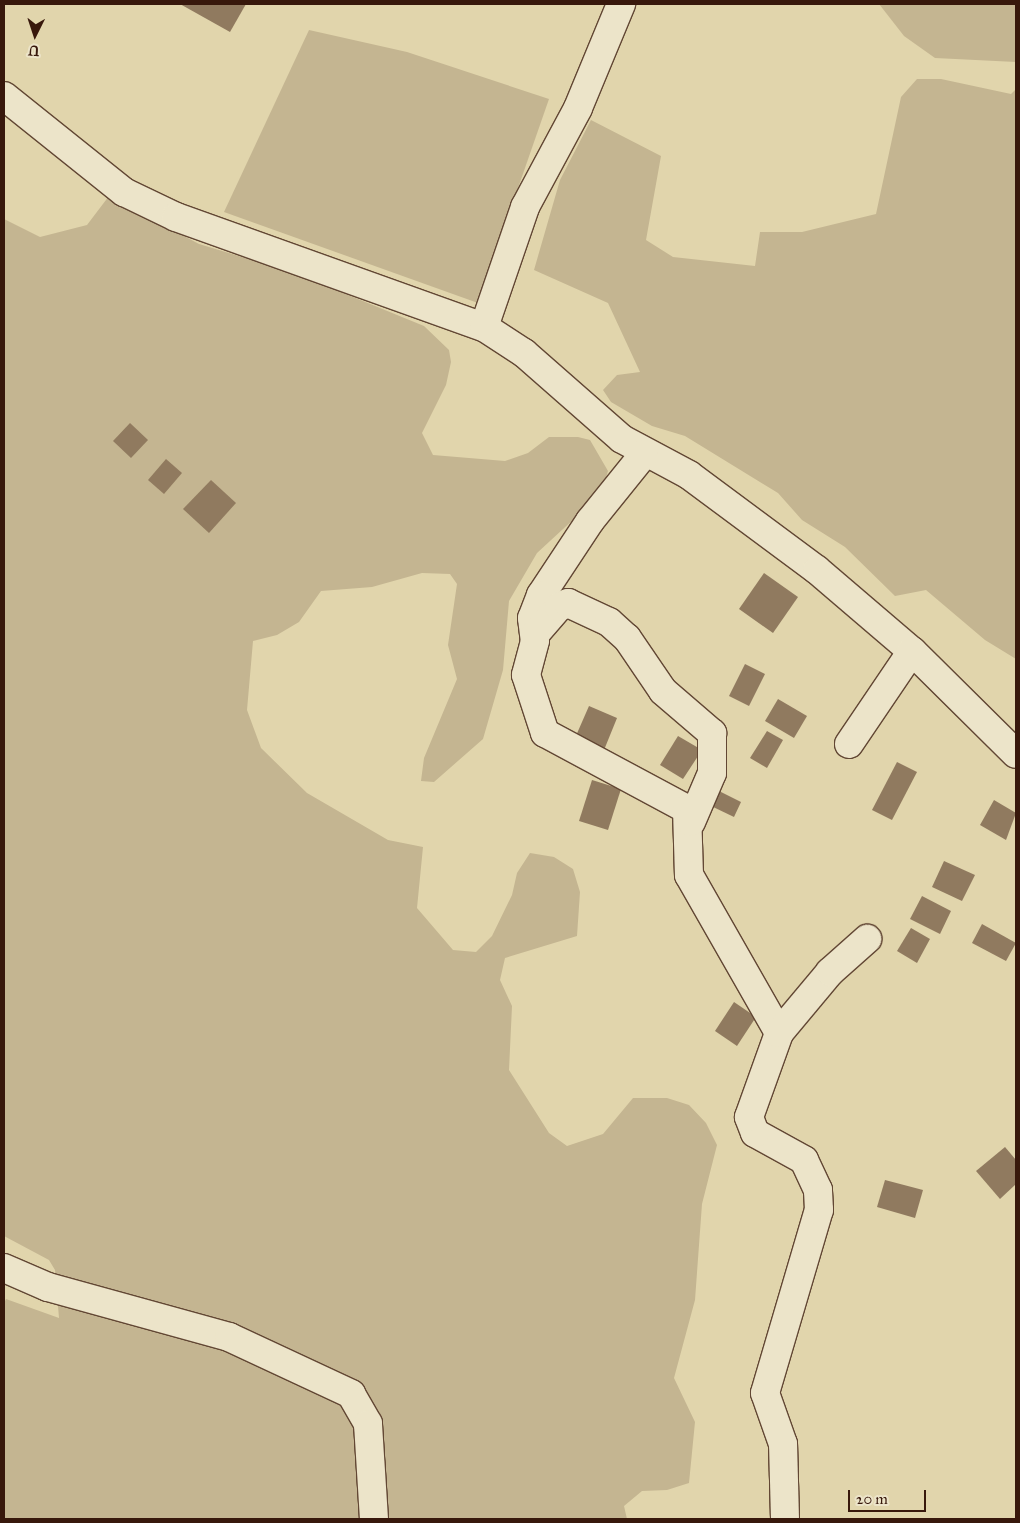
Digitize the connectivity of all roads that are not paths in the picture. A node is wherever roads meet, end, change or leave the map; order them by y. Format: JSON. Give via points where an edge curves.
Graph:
{"nodes":[{"id":1,"x":621,"y":4,"type":"edge"},
{"id":2,"x":4,"y":96,"type":"edge"},
{"id":3,"x":484,"y":327,"type":"junction"},
{"id":4,"x":644,"y":454,"type":"junction"},
{"id":5,"x":536,"y":633,"type":"junction"},
{"id":6,"x":912,"y":651,"type":"junction"},
{"id":7,"x":848,"y":744,"type":"dead end"},
{"id":8,"x":1016,"y":754,"type":"edge"},
{"id":9,"x":691,"y":822,"type":"junction"},
{"id":10,"x":867,"y":939,"type":"dead end"},
{"id":11,"x":778,"y":1033,"type":"junction"},
{"id":12,"x":4,"y":1268,"type":"edge"},
{"id":13,"x":374,"y":1519,"type":"edge"},
{"id":14,"x":785,"y":1519,"type":"edge"}],
"edges":[{"from":1,"to":3,"type":"street","via":[[578,108],[525,207]]},
{"from":2,"to":3,"type":"street","via":[[124,192],[176,218]]},
{"from":3,"to":4,"type":"street","via":[[524,353]]},
{"from":4,"to":5,"type":"street","via":[[554,572],[532,618]]},
{"from":4,"to":6,"type":"street","via":[[689,475],[817,570]]},
{"from":5,"to":9,"type":"street","via":[[526,675],[540,727],[558,741],[681,804]]},
{"from":5,"to":9,"type":"street","via":[[559,607],[568,603],[609,622],[627,638],[663,690],[712,734],[712,773]]},
{"from":6,"to":7,"type":"street"},
{"from":6,"to":8,"type":"street"},
{"from":9,"to":11,"type":"street","via":[[686,850],[689,875]]},
{"from":10,"to":11,"type":"street","via":[[830,972]]},
{"from":11,"to":14,"type":"street","via":[[751,1106],[750,1128],[804,1160],[818,1190],[819,1210],[766,1388],[766,1403],[783,1444]]},
{"from":12,"to":13,"type":"street","via":[[48,1287],[229,1336],[351,1394],[368,1424]]}]}
